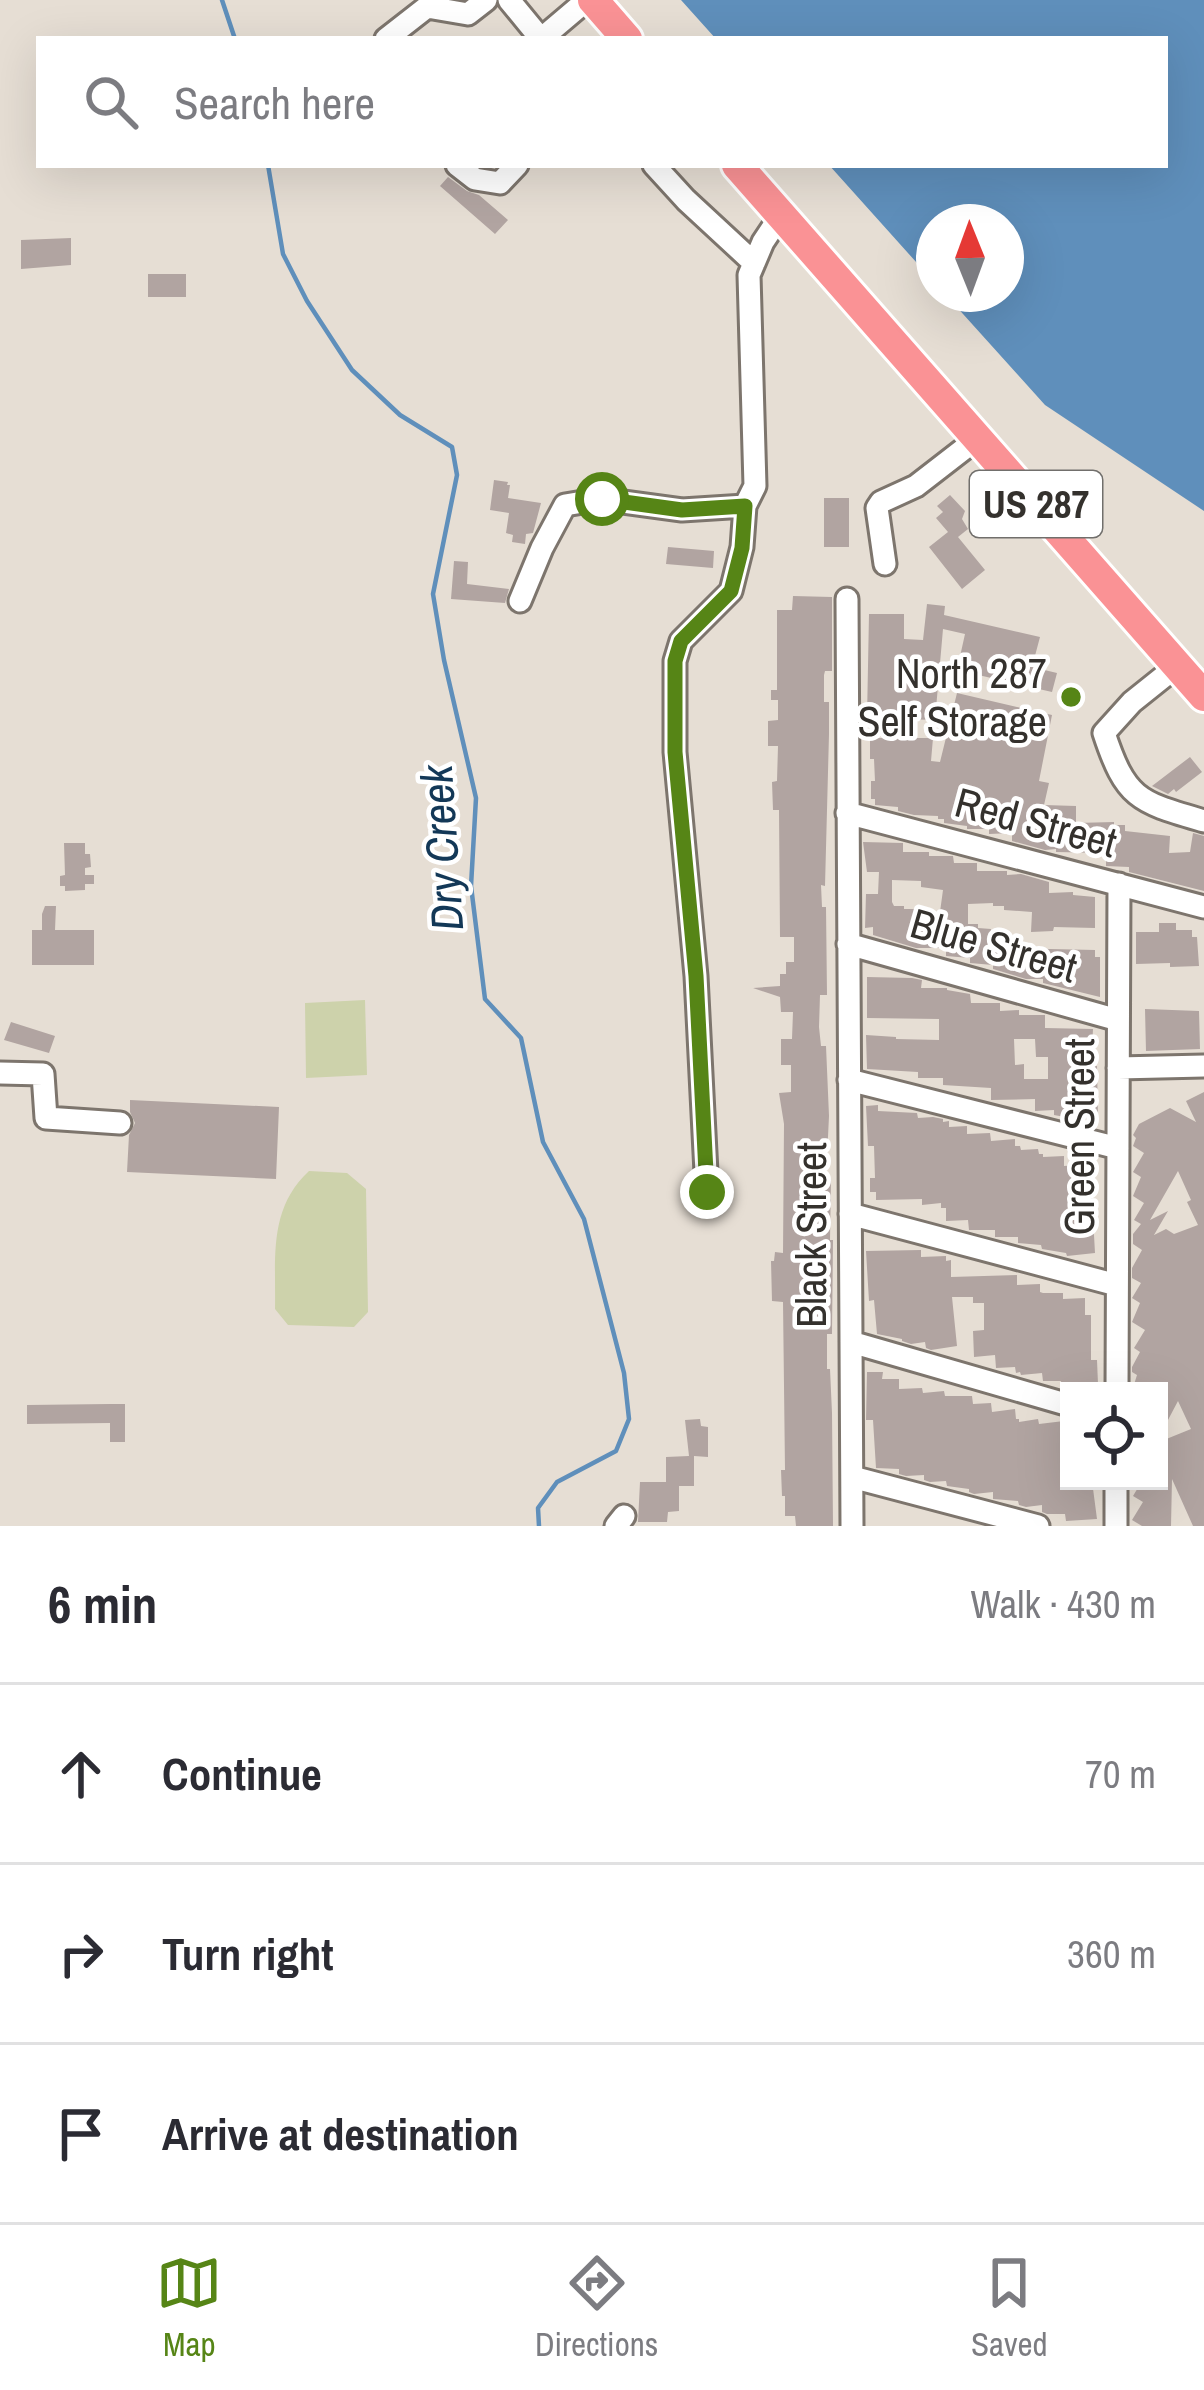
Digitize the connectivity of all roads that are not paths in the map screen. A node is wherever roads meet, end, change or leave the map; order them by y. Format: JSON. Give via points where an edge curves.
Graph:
{"nodes":[{"id":1,"x":486,"y":0,"type":"edge"},
{"id":2,"x":509,"y":0,"type":"edge"},
{"id":3,"x":590,"y":0,"type":"edge"},
{"id":4,"x":390,"y":36,"type":"edge"},
{"id":5,"x":539,"y":36,"type":"edge"},
{"id":6,"x":545,"y":36,"type":"edge"},
{"id":7,"x":624,"y":36,"type":"edge"},
{"id":8,"x":461,"y":168,"type":"edge"},
{"id":9,"x":514,"y":168,"type":"edge"},
{"id":10,"x":657,"y":168,"type":"edge"},
{"id":11,"x":740,"y":168,"type":"edge"},
{"id":12,"x":781,"y":215,"type":"junction"},
{"id":13,"x":754,"y":263,"type":"junction"},
{"id":14,"x":978,"y":438,"type":"junction"},
{"id":15,"x":745,"y":506,"type":"junction"},
{"id":16,"x":885,"y":564,"type":"dead end"},
{"id":17,"x":847,"y":598,"type":"dead end"},
{"id":18,"x":520,"y":601,"type":"dead end"},
{"id":19,"x":1177,"y":666,"type":"junction"},
{"id":20,"x":1204,"y":696,"type":"edge"},
{"id":21,"x":848,"y":813,"type":"junction"},
{"id":22,"x":1204,"y":820,"type":"edge"},
{"id":23,"x":1119,"y":884,"type":"junction"},
{"id":24,"x":1204,"y":907,"type":"edge"},
{"id":25,"x":848,"y":944,"type":"junction"},
{"id":26,"x":1118,"y":1020,"type":"junction"},
{"id":27,"x":1204,"y":1066,"type":"edge"},
{"id":28,"x":1118,"y":1068,"type":"junction"},
{"id":29,"x":0,"y":1073,"type":"edge"},
{"id":30,"x":849,"y":1081,"type":"junction"},
{"id":31,"x":120,"y":1123,"type":"dead end"},
{"id":32,"x":1118,"y":1148,"type":"junction"},
{"id":33,"x":707,"y":1192,"type":"dead end"},
{"id":34,"x":850,"y":1214,"type":"junction"},
{"id":35,"x":1117,"y":1285,"type":"junction"},
{"id":36,"x":851,"y":1342,"type":"junction"},
{"id":37,"x":1117,"y":1382,"type":"edge"},
{"id":38,"x":1060,"y":1402,"type":"edge"},
{"id":39,"x":852,"y":1477,"type":"junction"},
{"id":40,"x":1116,"y":1490,"type":"edge"},
{"id":41,"x":852,"y":1526,"type":"edge"},
{"id":42,"x":1038,"y":1526,"type":"edge"},
{"id":43,"x":1116,"y":1526,"type":"edge"}],
"edges":[{"from":1,"to":4,"type":"street","via":[[468,14],[427,7]]},
{"from":2,"to":5,"type":"street"},
{"from":3,"to":6,"type":"street"},
{"from":3,"to":7,"type":"highway"},
{"from":8,"to":9,"type":"street","via":[[500,182]]},
{"from":10,"to":13,"type":"street"},
{"from":11,"to":12,"type":"highway","number":"US 287"},
{"from":12,"to":13,"type":"street"},
{"from":12,"to":14,"type":"highway","number":"US 287"},
{"from":13,"to":15,"type":"street","via":[[754,486]]},
{"from":14,"to":16,"type":"street","via":[[881,502]]},
{"from":14,"to":19,"type":"highway","number":"US 287"},
{"from":15,"to":18,"type":"street","via":[[682,510],[602,499],[565,506]]},
{"from":15,"to":33,"type":"street","via":[[731,591],[681,641],[675,661]]},
{"from":17,"to":21,"type":"street","name":"Black Street"},
{"from":19,"to":20,"type":"highway","number":"US 287"},
{"from":19,"to":22,"type":"street","via":[[1104,734],[1124,784],[1152,805]]},
{"from":21,"to":23,"type":"street","name":"Red Street"},
{"from":21,"to":25,"type":"street","name":"Black Street"},
{"from":23,"to":24,"type":"street","name":"Red Street"},
{"from":23,"to":26,"type":"street","name":"Green Street"},
{"from":25,"to":26,"type":"street","name":"Blue Street"},
{"from":25,"to":30,"type":"street","name":"Black Street"},
{"from":26,"to":28,"type":"street","name":"Green Street"},
{"from":27,"to":28,"type":"street"},
{"from":28,"to":32,"type":"street","name":"Green Street"},
{"from":29,"to":31,"type":"street","via":[[43,1074],[46,1118]]},
{"from":30,"to":32,"type":"street"},
{"from":30,"to":34,"type":"street","name":"Black Street"},
{"from":32,"to":35,"type":"street","name":"Green Street"},
{"from":34,"to":35,"type":"street"},
{"from":34,"to":36,"type":"street","name":"Black Street"},
{"from":35,"to":37,"type":"street","name":"Green Street"},
{"from":36,"to":38,"type":"street"},
{"from":36,"to":39,"type":"street","name":"Black Street"},
{"from":39,"to":41,"type":"street","name":"Black Street"},
{"from":39,"to":42,"type":"street"},
{"from":40,"to":43,"type":"street"}]}
